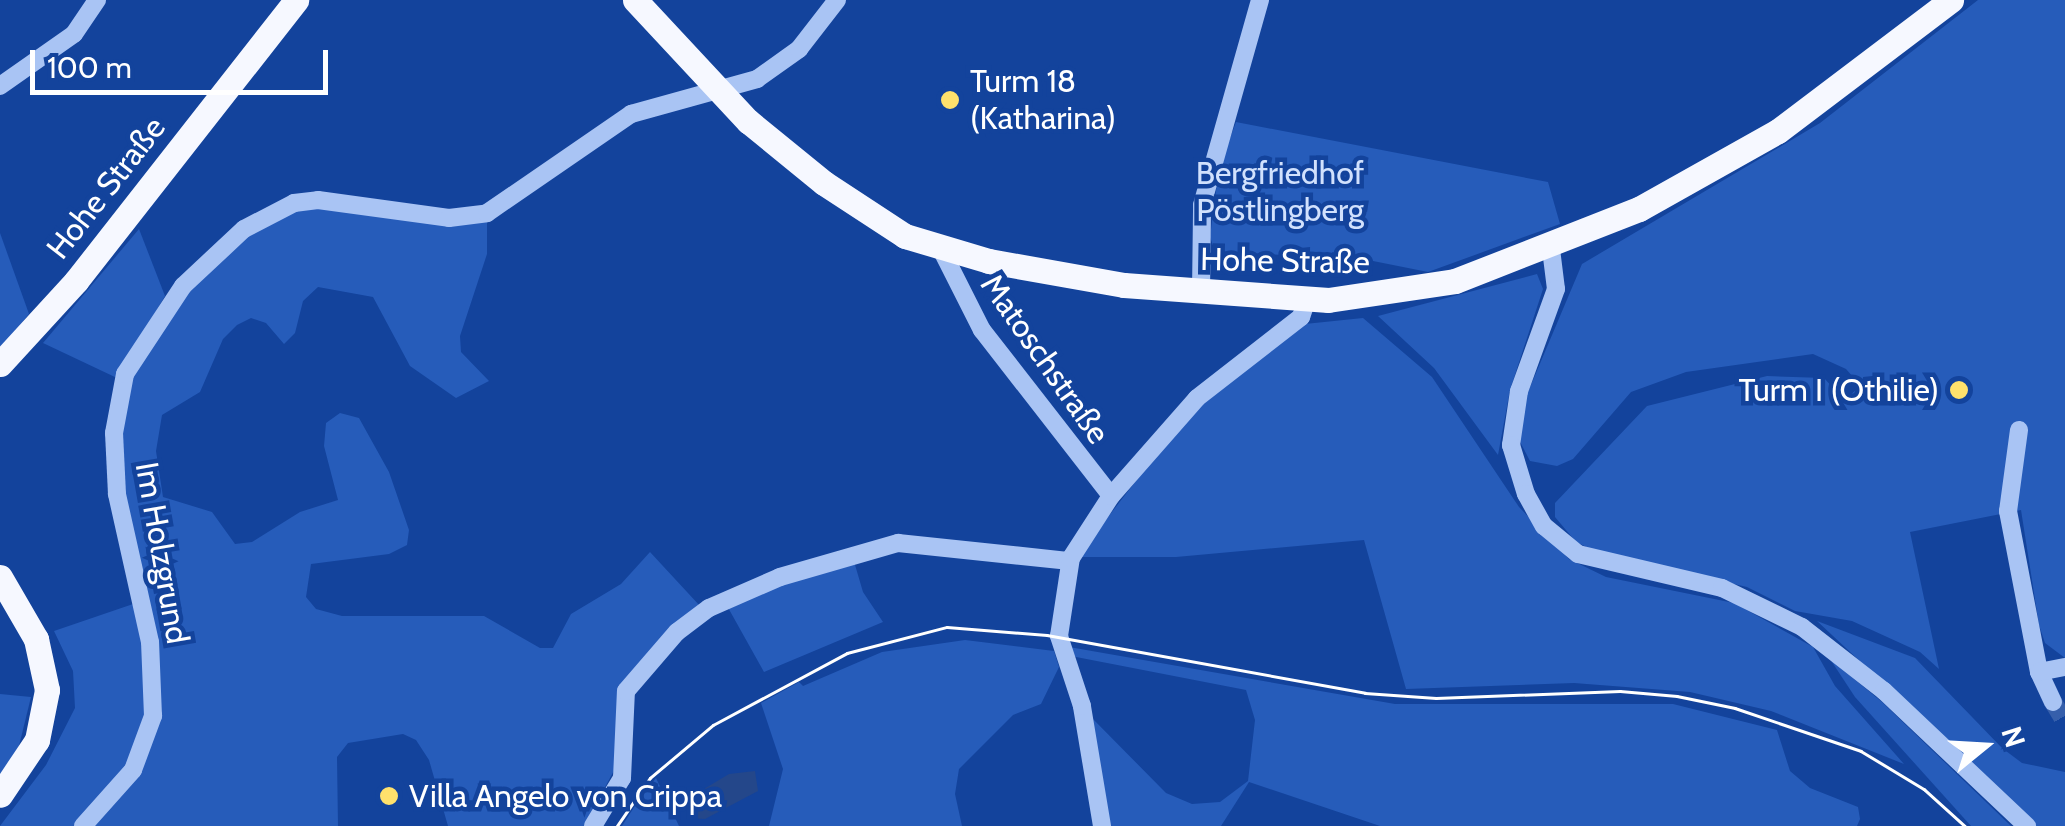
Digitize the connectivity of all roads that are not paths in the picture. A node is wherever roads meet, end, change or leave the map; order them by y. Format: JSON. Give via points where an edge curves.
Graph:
{"nodes":[{"id":1,"x":97,"y":0,"type":"edge"},
{"id":2,"x":296,"y":0,"type":"edge"},
{"id":3,"x":635,"y":0,"type":"edge"},
{"id":4,"x":836,"y":0,"type":"edge"},
{"id":5,"x":1260,"y":0,"type":"edge"},
{"id":6,"x":1951,"y":0,"type":"edge"},
{"id":7,"x":0,"y":86,"type":"edge"},
{"id":8,"x":718,"y":92,"type":"junction"},
{"id":9,"x":1551,"y":248,"type":"junction"},
{"id":10,"x":941,"y":250,"type":"junction"},
{"id":11,"x":1202,"y":294,"type":"junction"},
{"id":12,"x":1306,"y":300,"type":"junction"},
{"id":13,"x":0,"y":364,"type":"edge"},
{"id":14,"x":2019,"y":430,"type":"dead end"},
{"id":15,"x":1111,"y":496,"type":"junction"},
{"id":16,"x":1070,"y":561,"type":"junction"},
{"id":17,"x":0,"y":577,"type":"edge"},
{"id":18,"x":2065,"y":667,"type":"edge"},
{"id":19,"x":2039,"y":672,"type":"junction"},
{"id":20,"x":2053,"y":702,"type":"tunnel mouth"},
{"id":21,"x":0,"y":795,"type":"edge"},
{"id":22,"x":83,"y":826,"type":"edge"},
{"id":23,"x":593,"y":826,"type":"edge"},
{"id":24,"x":1102,"y":826,"type":"edge"},
{"id":25,"x":2027,"y":826,"type":"edge"}],
"edges":[{"from":1,"to":7,"type":"street","via":[[74,34]]},
{"from":2,"to":13,"type":"main road","name":"Hohe Straße","via":[[76,281]]},
{"from":3,"to":8,"type":"main road","name":"Hohe Straße"},
{"from":4,"to":8,"type":"street","name":"Im Holzgrund","via":[[779,66]]},
{"from":5,"to":11,"type":"street","via":[[1205,190]]},
{"from":6,"to":9,"type":"main road","name":"Hohe Straße","via":[[1778,131],[1652,202]]},
{"from":8,"to":10,"type":"main road","name":"Hohe Straße","via":[[847,200]]},
{"from":8,"to":22,"type":"street","name":"Im Holzgrund","via":[[624,118],[488,214],[449,218],[318,200],[294,203],[244,229],[183,286],[125,374],[114,433],[117,494],[150,642],[153,716],[133,770]]},
{"from":9,"to":12,"type":"main road","name":"Hohe Straße","via":[[1419,290]]},
{"from":9,"to":25,"type":"street","via":[[1556,289],[1512,422],[1514,464],[1544,526],[1578,554],[1722,588],[1802,627],[1884,690]]},
{"from":10,"to":11,"type":"main road","name":"Hohe Straße","via":[[1076,278]]},
{"from":10,"to":15,"type":"street","name":"Matoschstraße","via":[[982,330]]},
{"from":11,"to":12,"type":"main road","name":"Hohe Straße"},
{"from":12,"to":15,"type":"street","name":"Matoschstraße","via":[[1300,317],[1211,385]]},
{"from":14,"to":19,"type":"street","via":[[2008,510]]},
{"from":15,"to":16,"type":"street","name":"Matoschstraße"},
{"from":16,"to":23,"type":"street","via":[[898,543],[780,577],[709,608],[677,632],[626,690],[622,778]]},
{"from":16,"to":24,"type":"street","name":"Matoschstraße","via":[[1059,636],[1084,717]]},
{"from":17,"to":21,"type":"main road","via":[[36,639],[46,701],[32,751]]},
{"from":18,"to":19,"type":"street"},
{"from":19,"to":20,"type":"street"}]}
